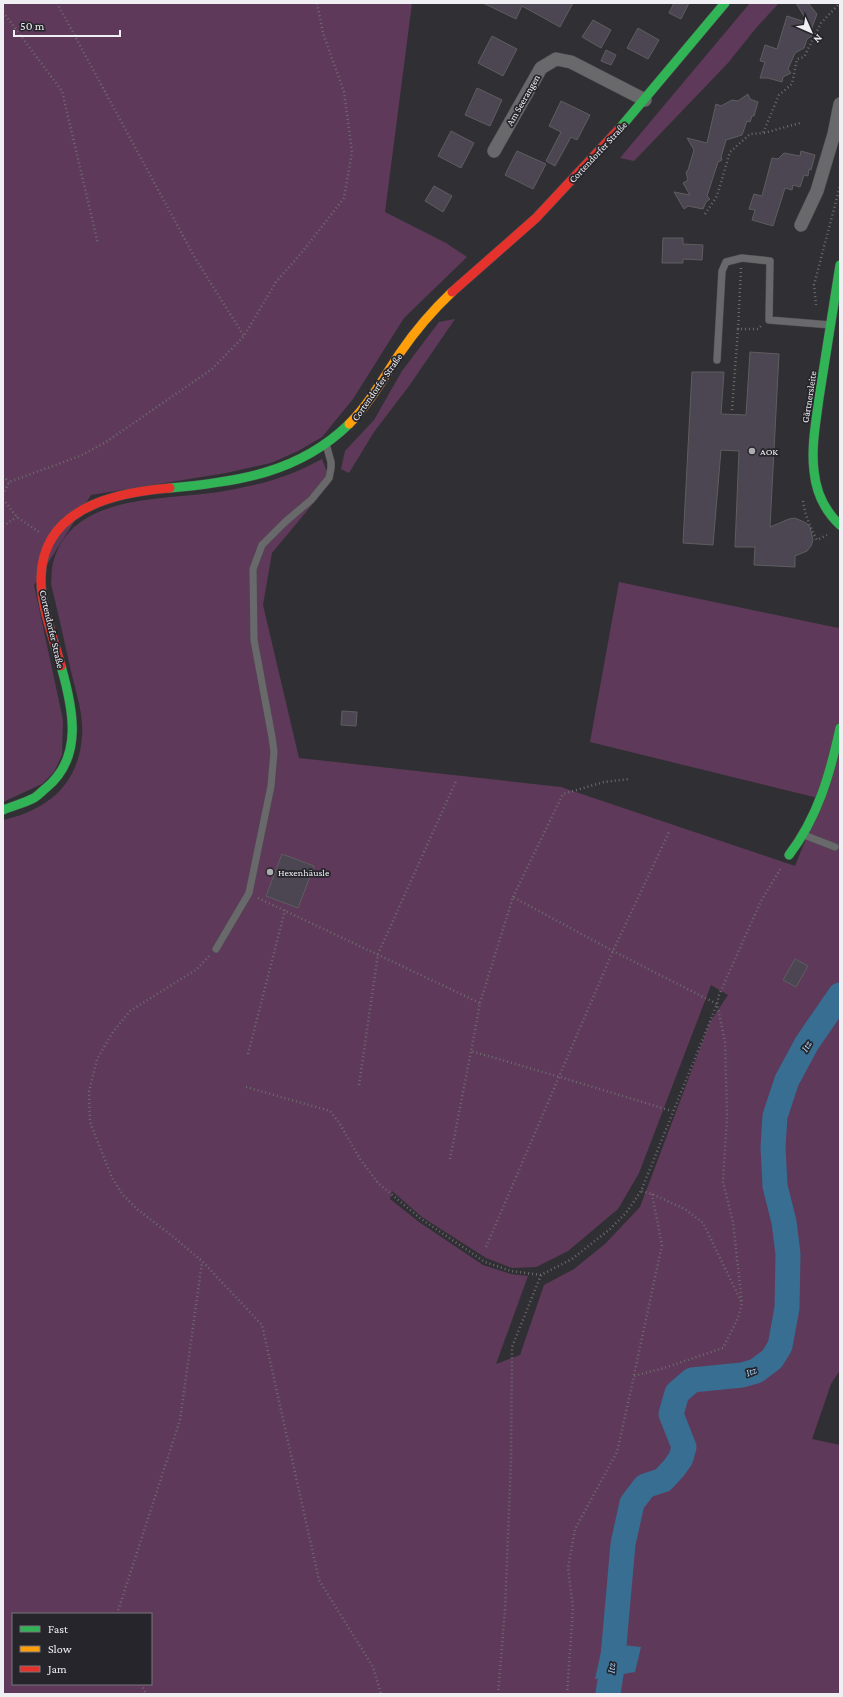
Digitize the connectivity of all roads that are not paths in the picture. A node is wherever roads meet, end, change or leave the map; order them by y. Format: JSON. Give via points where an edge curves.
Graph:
{"nodes":[{"id":1,"x":725,"y":3,"type":"edge"},
{"id":2,"x":645,"y":100,"type":"junction"},
{"id":3,"x":840,"y":104,"type":"edge"},
{"id":4,"x":494,"y":150,"type":"dead end"},
{"id":5,"x":801,"y":225,"type":"dead end"},
{"id":6,"x":840,"y":265,"type":"edge"},
{"id":7,"x":831,"y":325,"type":"junction"},
{"id":8,"x":717,"y":360,"type":"dead end"},
{"id":9,"x":326,"y":444,"type":"junction"},
{"id":10,"x":840,"y":525,"type":"edge"},
{"id":11,"x":840,"y":728,"type":"edge"},
{"id":12,"x":3,"y":810,"type":"edge"},
{"id":13,"x":804,"y":835,"type":"junction"},
{"id":14,"x":835,"y":847,"type":"dead end"},
{"id":15,"x":789,"y":855,"type":"road end"},
{"id":16,"x":216,"y":949,"type":"road end"}],
"edges":[{"from":1,"to":2,"type":"street","name":"Cortendorfer Straße"},
{"from":2,"to":4,"type":"street","name":"Am Seerangen","via":[[571,62],[556,59],[541,68]]},
{"from":2,"to":9,"type":"street","name":"Cortendorfer Straße","via":[[529,225],[470,275],[426,319],[362,411]]},
{"from":3,"to":5,"type":"street","via":[[817,191]]},
{"from":6,"to":7,"type":"street","name":"Gärtnersleite"},
{"from":7,"to":8,"type":"lane","via":[[768,320],[770,261],[742,258],[726,262],[722,271]]},
{"from":7,"to":10,"type":"street","name":"Gärtnersleite","via":[[814,438],[814,470],[821,497]]},
{"from":9,"to":12,"type":"street","name":"Cortendorfer Straße","via":[[288,466],[250,477],[106,498],[84,508],[62,526],[52,540],[43,562],[42,585],[68,693],[72,747],[66,766],[54,784],[32,800]]},
{"from":9,"to":16,"type":"lane","via":[[331,462],[328,478],[311,500],[262,545],[253,569],[254,640],[274,752],[267,809],[249,893]]},
{"from":11,"to":13,"type":"street","via":[[825,789]]},
{"from":13,"to":14,"type":"lane"},
{"from":13,"to":15,"type":"street"}]}
